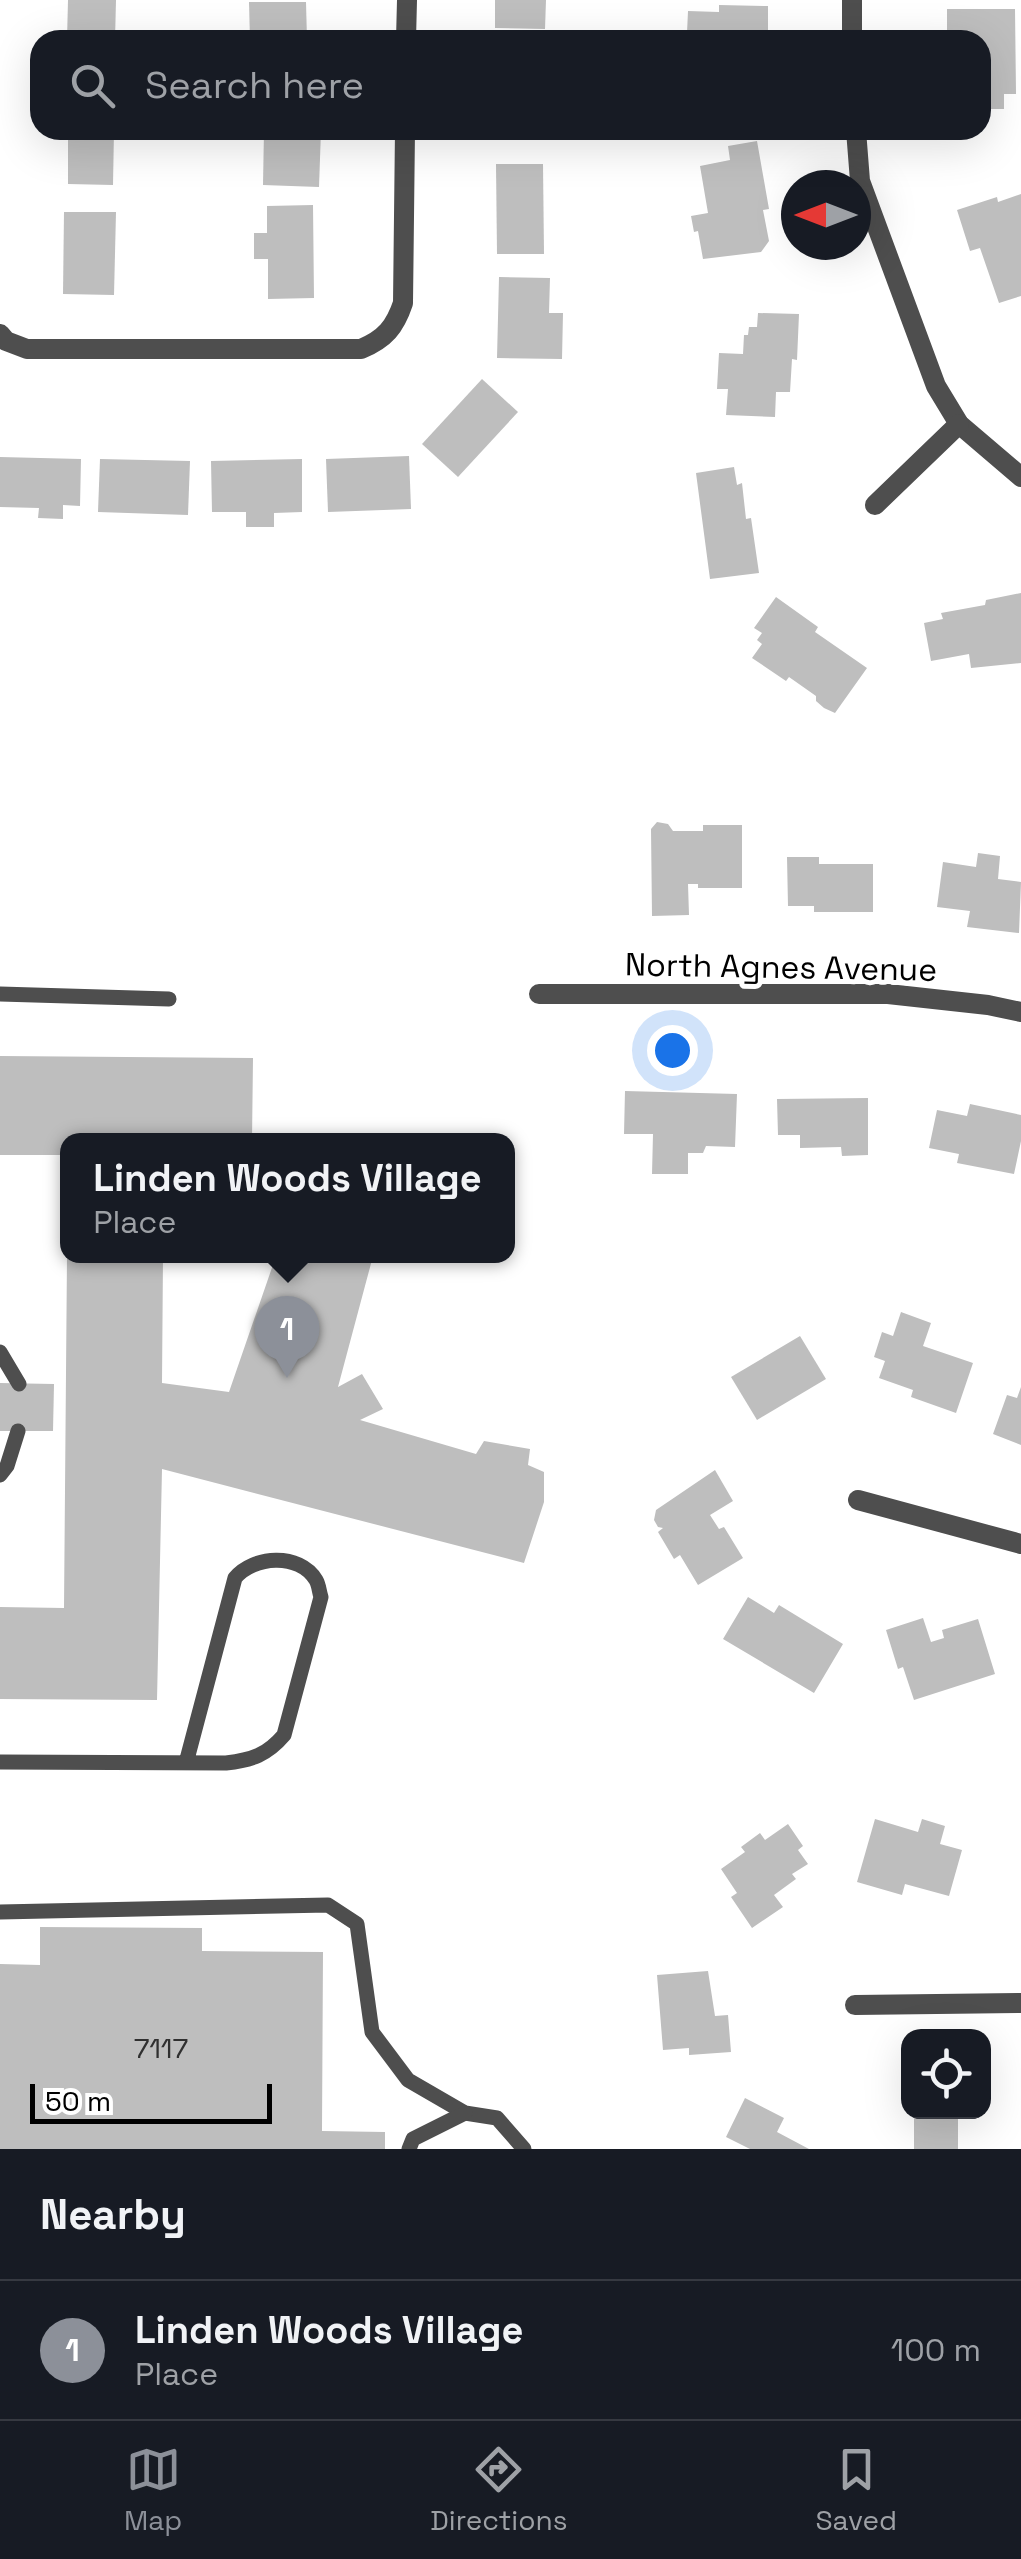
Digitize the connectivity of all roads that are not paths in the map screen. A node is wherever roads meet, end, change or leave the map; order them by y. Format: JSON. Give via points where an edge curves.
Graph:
{"nodes":[{"id":1,"x":407,"y":0,"type":"edge"},
{"id":2,"x":852,"y":0,"type":"edge"},
{"id":3,"x":406,"y":30,"type":"edge"},
{"id":4,"x":852,"y":30,"type":"edge"},
{"id":5,"x":405,"y":140,"type":"edge"},
{"id":6,"x":857,"y":140,"type":"edge"},
{"id":7,"x":3,"y":338,"type":"edge"},
{"id":8,"x":959,"y":424,"type":"junction"},
{"id":9,"x":1021,"y":477,"type":"edge"},
{"id":10,"x":875,"y":505,"type":"dead end"},
{"id":11,"x":0,"y":994,"type":"edge"},
{"id":12,"x":540,"y":994,"type":"dead end"},
{"id":13,"x":169,"y":999,"type":"dead end"},
{"id":14,"x":1021,"y":1012,"type":"edge"},
{"id":15,"x":0,"y":1352,"type":"edge"},
{"id":16,"x":19,"y":1384,"type":"dead end"},
{"id":17,"x":18,"y":1431,"type":"dead end"},
{"id":18,"x":0,"y":1475,"type":"edge"},
{"id":19,"x":858,"y":1500,"type":"dead end"},
{"id":20,"x":1021,"y":1544,"type":"edge"},
{"id":21,"x":0,"y":1762,"type":"edge"},
{"id":22,"x":186,"y":1763,"type":"junction"},
{"id":23,"x":0,"y":1912,"type":"edge"},
{"id":24,"x":1021,"y":2004,"type":"edge"},
{"id":25,"x":855,"y":2005,"type":"dead end"},
{"id":26,"x":464,"y":2113,"type":"junction"},
{"id":27,"x":408,"y":2149,"type":"edge"},
{"id":28,"x":524,"y":2149,"type":"edge"}],
"edges":[{"from":1,"to":3,"type":"street"},
{"from":2,"to":4,"type":"street"},
{"from":5,"to":7,"type":"street","via":[[403,303],[396,324],[379,341],[361,349],[27,349]]},
{"from":6,"to":8,"type":"street","via":[[860,180],[936,386]]},
{"from":8,"to":9,"type":"street"},
{"from":8,"to":10,"type":"street"},
{"from":11,"to":13,"type":"lane"},
{"from":12,"to":14,"type":"street","name":"North Agnes Avenue","via":[[888,994]]},
{"from":15,"to":16,"type":"lane"},
{"from":17,"to":18,"type":"lane"},
{"from":19,"to":20,"type":"street"},
{"from":21,"to":22,"type":"lane"},
{"from":22,"to":22,"type":"lane","via":[[253,1760],[284,1734],[320,1596],[306,1570],[257,1561],[235,1578]]},
{"from":23,"to":26,"type":"lane","via":[[328,1905],[357,1924],[372,2032],[408,2080]]},
{"from":24,"to":25,"type":"street"},
{"from":26,"to":27,"type":"lane","via":[[413,2139]]},
{"from":26,"to":28,"type":"lane","via":[[497,2118]]}]}
